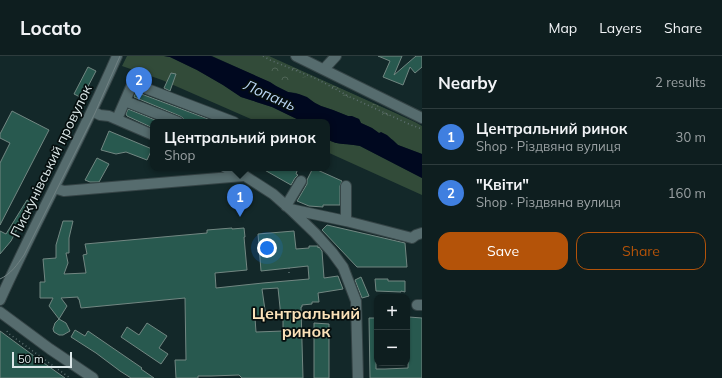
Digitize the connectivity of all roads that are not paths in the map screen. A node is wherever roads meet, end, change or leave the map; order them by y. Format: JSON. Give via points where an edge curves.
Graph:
{"nodes":[{"id":1,"x":117,"y":56,"type":"edge"},
{"id":2,"x":296,"y":56,"type":"edge"},
{"id":3,"x":336,"y":56,"type":"edge"},
{"id":4,"x":324,"y":69,"type":"junction"},
{"id":5,"x":125,"y":101,"type":"junction"},
{"id":6,"x":92,"y":111,"type":"junction"},
{"id":7,"x":422,"y":117,"type":"edge"},
{"id":8,"x":117,"y":119,"type":"junction"},
{"id":9,"x":170,"y":119,"type":"edge"},
{"id":10,"x":226,"y":119,"type":"edge"},
{"id":11,"x":150,"y":135,"type":"edge"},
{"id":12,"x":242,"y":173,"type":"edge"},
{"id":13,"x":301,"y":181,"type":"dead end"},
{"id":14,"x":346,"y":186,"type":"dead end"},
{"id":15,"x":54,"y":188,"type":"junction"},
{"id":16,"x":288,"y":208,"type":"junction"},
{"id":17,"x":346,"y":221,"type":"junction"},
{"id":18,"x":422,"y":233,"type":"edge"},
{"id":19,"x":0,"y":300,"type":"edge"},
{"id":20,"x":0,"y":312,"type":"edge"},
{"id":21,"x":93,"y":378,"type":"edge"},
{"id":22,"x":358,"y":378,"type":"edge"}],
"edges":[{"from":1,"to":6,"type":"street","name":"Пискунівський провулок"},
{"from":2,"to":4,"type":"street"},
{"from":3,"to":4,"type":"street"},
{"from":4,"to":7,"type":"street"},
{"from":5,"to":8,"type":"street"},
{"from":5,"to":9,"type":"street"},
{"from":5,"to":10,"type":"street","via":[[131,87],[137,84]]},
{"from":6,"to":8,"type":"street"},
{"from":6,"to":15,"type":"street","name":"Пискунівський провулок"},
{"from":8,"to":11,"type":"street"},
{"from":12,"to":15,"type":"street","via":[[64,191]]},
{"from":12,"to":16,"type":"street","via":[[273,194]]},
{"from":13,"to":16,"type":"street"},
{"from":14,"to":17,"type":"street"},
{"from":15,"to":19,"type":"street","name":"Пискунівський провулок"},
{"from":16,"to":17,"type":"street"},
{"from":16,"to":22,"type":"street","via":[[332,252],[343,267],[352,288],[356,301]]},
{"from":17,"to":18,"type":"street","via":[[412,238]]},
{"from":20,"to":21,"type":"street"}]}
